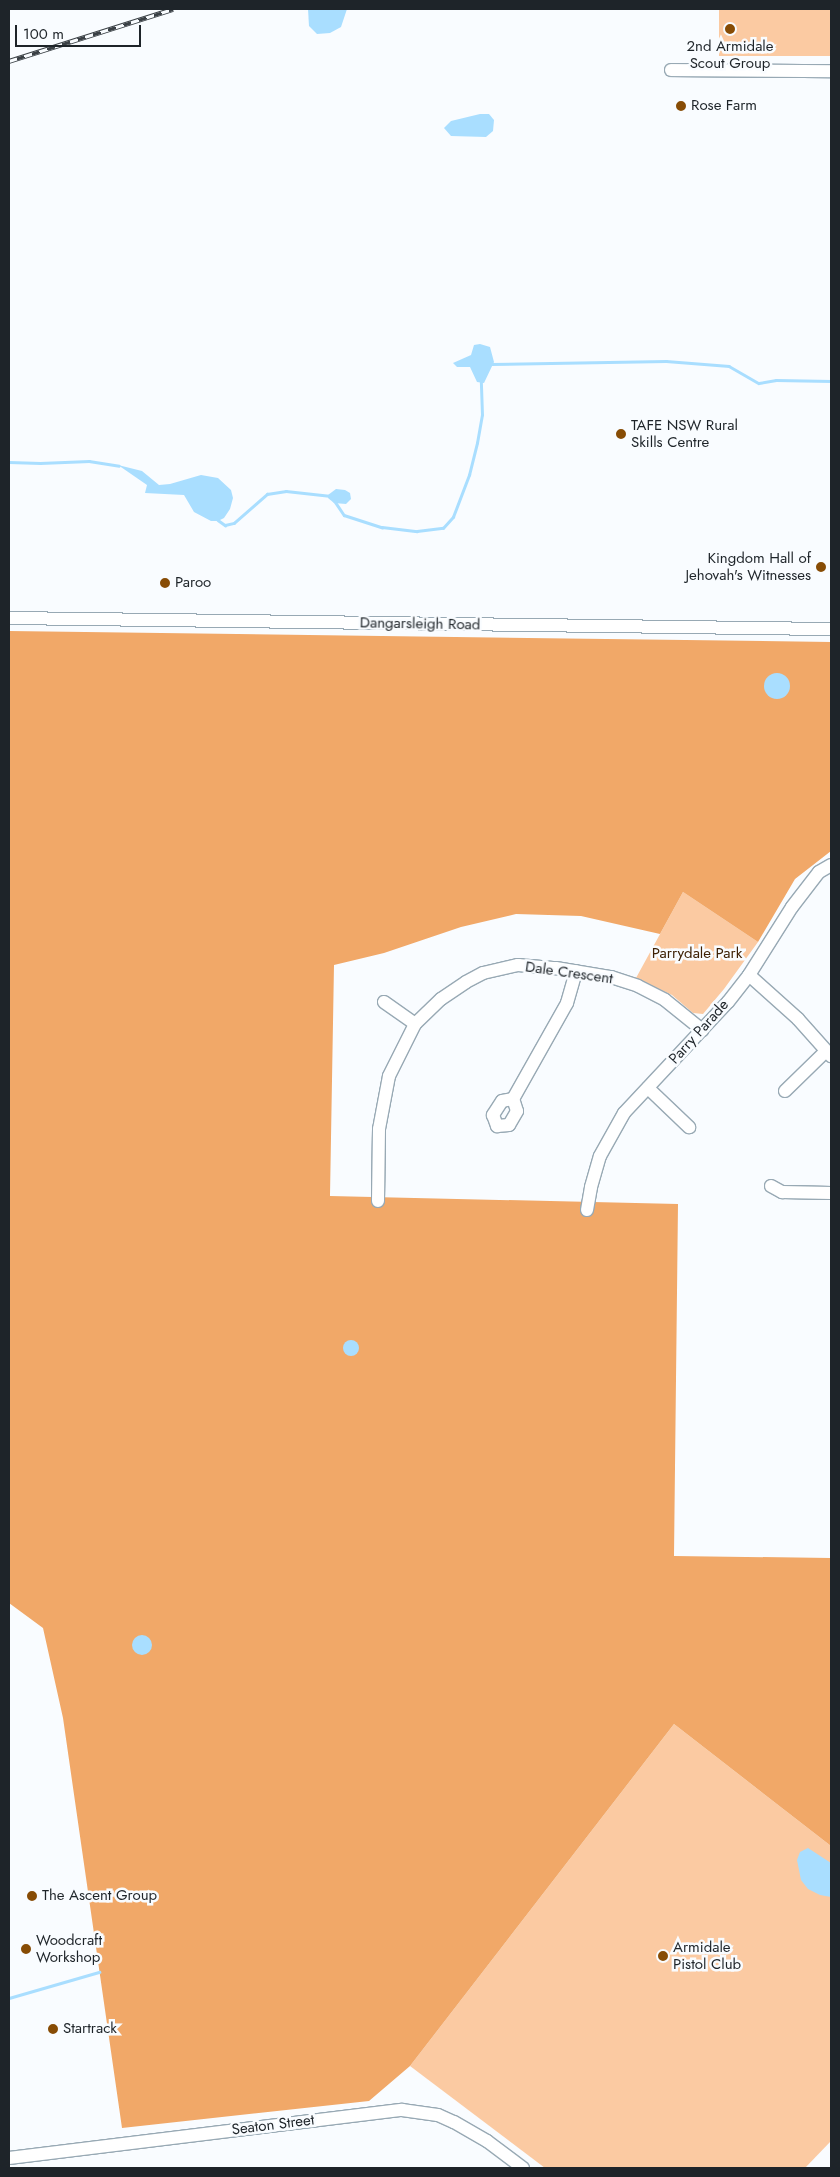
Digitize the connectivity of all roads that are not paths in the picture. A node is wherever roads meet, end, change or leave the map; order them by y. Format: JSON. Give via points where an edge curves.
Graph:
{"nodes":[{"id":1,"x":671,"y":70,"type":"dead end"},
{"id":2,"x":831,"y":71,"type":"edge"},
{"id":3,"x":9,"y":618,"type":"edge"},
{"id":4,"x":831,"y":629,"type":"edge"},
{"id":5,"x":831,"y":865,"type":"edge"},
{"id":6,"x":576,"y":971,"type":"junction"},
{"id":7,"x":749,"y":975,"type":"junction"},
{"id":8,"x":384,"y":1002,"type":"dead end"},
{"id":9,"x":415,"y":1024,"type":"junction"},
{"id":10,"x":702,"y":1030,"type":"junction"},
{"id":11,"x":829,"y":1053,"type":"edge"},
{"id":12,"x":648,"y":1088,"type":"junction"},
{"id":13,"x":785,"y":1091,"type":"dead end"},
{"id":14,"x":513,"y":1098,"type":"dead end"},
{"id":15,"x":689,"y":1128,"type":"dead end"},
{"id":16,"x":771,"y":1186,"type":"dead end"},
{"id":17,"x":831,"y":1193,"type":"edge"},
{"id":18,"x":378,"y":1201,"type":"dead end"},
{"id":19,"x":587,"y":1210,"type":"dead end"},
{"id":20,"x":9,"y":2158,"type":"edge"},
{"id":21,"x":523,"y":2168,"type":"edge"}],
"edges":[{"from":1,"to":2,"type":"street"},
{"from":3,"to":4,"type":"street","name":"Dangarsleigh Road"},
{"from":5,"to":7,"type":"street","name":"Parry Parade","via":[[819,872],[792,907]]},
{"from":6,"to":9,"type":"street","name":"Dale Crescent","via":[[518,965],[483,973],[447,994]]},
{"from":6,"to":10,"type":"street","name":"Dale Crescent","via":[[638,986],[665,1000]]},
{"from":6,"to":14,"type":"street","via":[[568,1003]]},
{"from":7,"to":10,"type":"street","name":"Parry Parade"},
{"from":7,"to":11,"type":"street","via":[[798,1019]]},
{"from":8,"to":9,"type":"street"},
{"from":9,"to":18,"type":"street","name":"Dale Crescent","via":[[389,1076],[383,1103],[379,1129]]},
{"from":10,"to":12,"type":"street","name":"Parry Parade"},
{"from":11,"to":13,"type":"street"},
{"from":12,"to":15,"type":"street"},
{"from":12,"to":19,"type":"street","name":"Parry Parade","via":[[624,1113],[611,1134],[598,1164]]},
{"from":16,"to":17,"type":"street","via":[[782,1192]]},
{"from":20,"to":21,"type":"street","name":"Seaton Street","via":[[402,2110],[438,2115],[463,2126]]}]}
